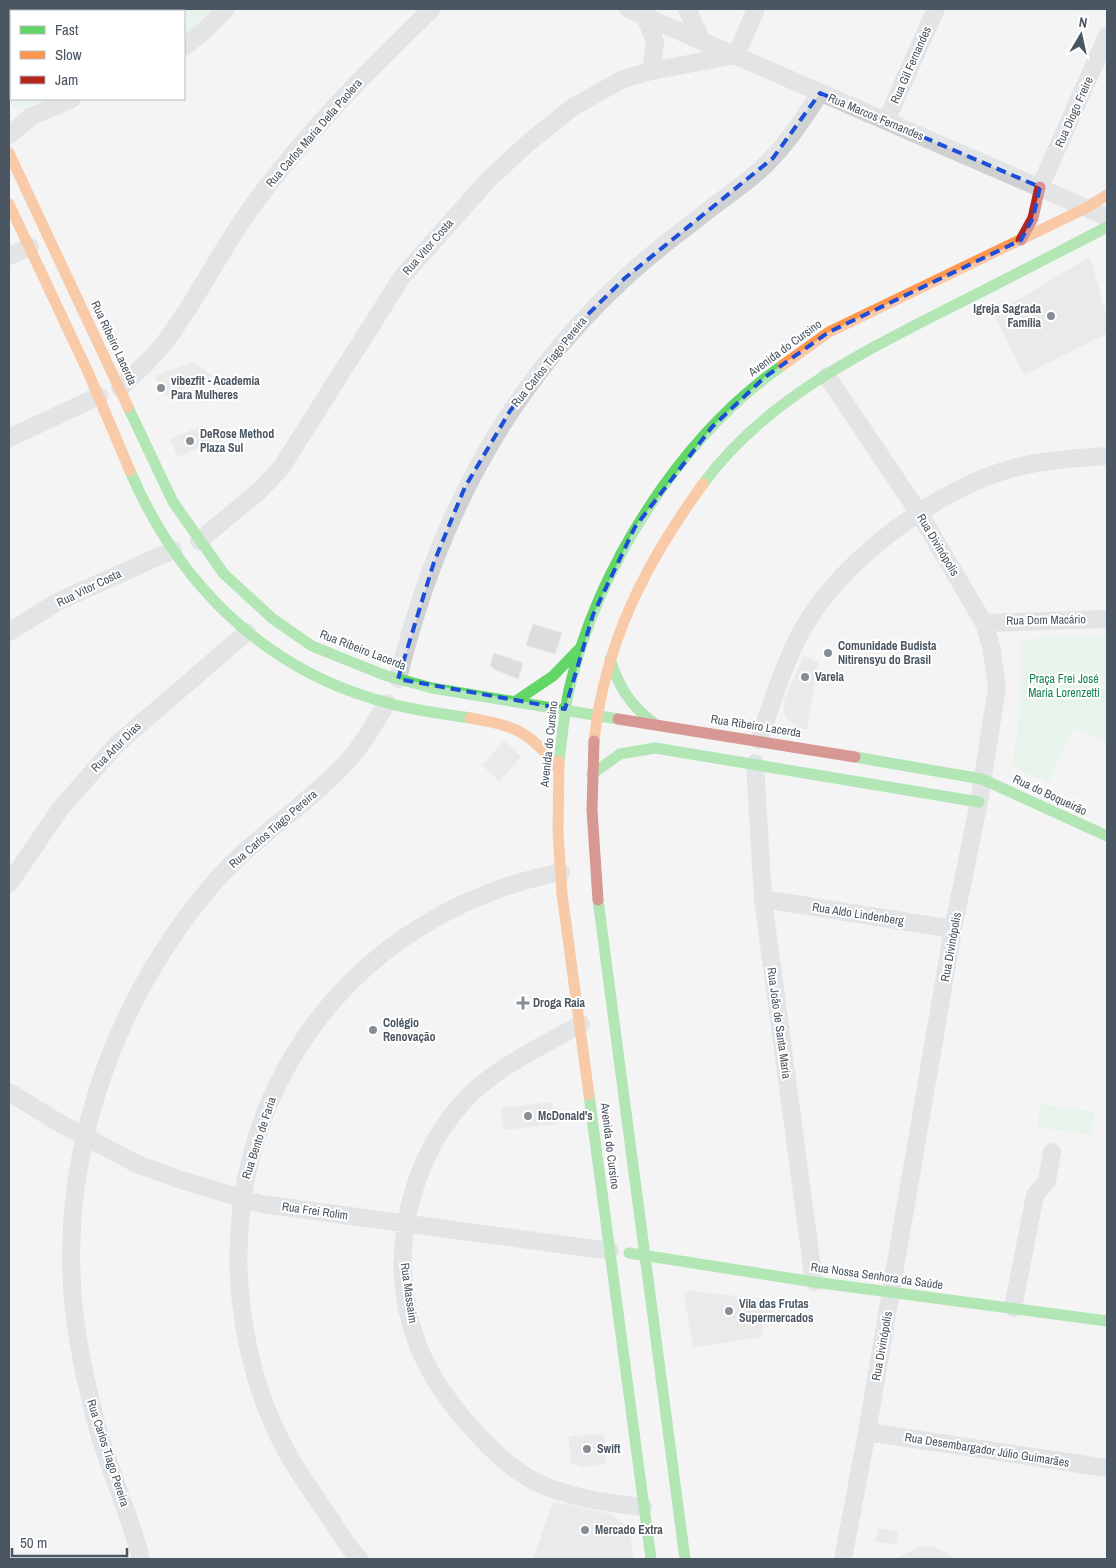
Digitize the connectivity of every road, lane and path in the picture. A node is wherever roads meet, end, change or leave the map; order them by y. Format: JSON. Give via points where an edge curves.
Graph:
{"nodes":[{"id":1,"x":226,"y":9,"type":"edge"},
{"id":2,"x":432,"y":9,"type":"edge"},
{"id":3,"x":628,"y":9,"type":"edge"},
{"id":4,"x":687,"y":9,"type":"edge"},
{"id":5,"x":756,"y":9,"type":"edge"},
{"id":6,"x":936,"y":9,"type":"edge"},
{"id":7,"x":645,"y":16,"type":"junction"},
{"id":8,"x":1107,"y":36,"type":"edge"},
{"id":9,"x":702,"y":41,"type":"junction"},
{"id":10,"x":185,"y":46,"type":"edge"},
{"id":11,"x":736,"y":55,"type":"junction"},
{"id":12,"x":651,"y":71,"type":"junction"},
{"id":13,"x":820,"y":94,"type":"junction"},
{"id":14,"x":70,"y":100,"type":"edge"},
{"id":15,"x":886,"y":121,"type":"junction"},
{"id":16,"x":9,"y":135,"type":"edge"},
{"id":17,"x":9,"y":153,"type":"edge"},
{"id":18,"x":1040,"y":187,"type":"junction"},
{"id":19,"x":1107,"y":195,"type":"edge"},
{"id":20,"x":9,"y":204,"type":"edge"},
{"id":21,"x":1086,"y":208,"type":"junction"},
{"id":22,"x":1107,"y":217,"type":"edge"},
{"id":23,"x":1107,"y":227,"type":"edge"},
{"id":24,"x":1021,"y":240,"type":"junction"},
{"id":25,"x":30,"y":247,"type":"junction"},
{"id":26,"x":9,"y":256,"type":"edge"},
{"id":27,"x":826,"y":376,"type":"junction"},
{"id":28,"x":120,"y":388,"type":"junction"},
{"id":29,"x":99,"y":396,"type":"junction"},
{"id":30,"x":9,"y":438,"type":"edge"},
{"id":31,"x":1107,"y":456,"type":"edge"},
{"id":32,"x":919,"y":513,"type":"junction"},
{"id":33,"x":199,"y":541,"type":"junction"},
{"id":34,"x":173,"y":550,"type":"junction"},
{"id":35,"x":1107,"y":619,"type":"edge"},
{"id":36,"x":984,"y":623,"type":"junction"},
{"id":37,"x":9,"y":632,"type":"edge"},
{"id":38,"x":247,"y":632,"type":"junction"},
{"id":39,"x":580,"y":648,"type":"junction"},
{"id":40,"x":610,"y":659,"type":"junction"},
{"id":41,"x":398,"y":679,"type":"junction"},
{"id":42,"x":516,"y":701,"type":"junction"},
{"id":43,"x":386,"y":703,"type":"junction"},
{"id":44,"x":565,"y":709,"type":"junction"},
{"id":45,"x":598,"y":715,"type":"junction"},
{"id":46,"x":661,"y":726,"type":"junction"},
{"id":47,"x":621,"y":733,"type":"dead end"},
{"id":48,"x":600,"y":738,"type":"junction"},
{"id":49,"x":759,"y":740,"type":"junction"},
{"id":50,"x":584,"y":746,"type":"dead end"},
{"id":51,"x":571,"y":756,"type":"dead end"},
{"id":52,"x":755,"y":763,"type":"junction"},
{"id":53,"x":558,"y":768,"type":"junction"},
{"id":54,"x":592,"y":774,"type":"junction"},
{"id":55,"x":982,"y":778,"type":"junction"},
{"id":56,"x":979,"y":802,"type":"junction"},
{"id":57,"x":1107,"y":836,"type":"edge"},
{"id":58,"x":561,"y":872,"type":"junction"},
{"id":59,"x":9,"y":884,"type":"edge"},
{"id":60,"x":763,"y":899,"type":"junction"},
{"id":61,"x":953,"y":929,"type":"junction"},
{"id":62,"x":581,"y":1024,"type":"junction"},
{"id":63,"x":9,"y":1092,"type":"edge"},
{"id":64,"x":84,"y":1137,"type":"junction"},
{"id":65,"x":1052,"y":1152,"type":"dead end"},
{"id":66,"x":242,"y":1198,"type":"junction"},
{"id":67,"x":406,"y":1224,"type":"junction"},
{"id":68,"x":610,"y":1251,"type":"junction"},
{"id":69,"x":643,"y":1255,"type":"junction"},
{"id":70,"x":814,"y":1282,"type":"junction"},
{"id":71,"x":891,"y":1292,"type":"junction"},
{"id":72,"x":1013,"y":1308,"type":"junction"},
{"id":73,"x":1107,"y":1321,"type":"edge"},
{"id":74,"x":867,"y":1432,"type":"junction"},
{"id":75,"x":1107,"y":1468,"type":"edge"},
{"id":76,"x":643,"y":1507,"type":"junction"},
{"id":77,"x":142,"y":1559,"type":"edge"},
{"id":78,"x":358,"y":1559,"type":"edge"},
{"id":79,"x":651,"y":1559,"type":"edge"},
{"id":80,"x":685,"y":1559,"type":"edge"},
{"id":81,"x":843,"y":1559,"type":"edge"}],
"edges":[{"from":1,"to":10,"type":"street"},
{"from":2,"to":28,"type":"street","name":"Rua Carlos Maria Della Paolera","via":[[372,66],[288,159],[250,209],[165,342]]},
{"from":3,"to":7,"type":"street","name":"Rua Marcos Fernandes"},
{"from":4,"to":9,"type":"street"},
{"from":5,"to":11,"type":"street"},
{"from":6,"to":15,"type":"street","name":"Rua Gil Fernandes"},
{"from":7,"to":9,"type":"street","name":"Rua Marcos Fernandes"},
{"from":7,"to":12,"type":"street","via":[[655,42]]},
{"from":8,"to":18,"type":"street","name":"Rua Diogo Freire"},
{"from":9,"to":11,"type":"street","name":"Rua Marcos Fernandes"},
{"from":11,"to":12,"type":"street","name":"Rua Vitor Costa"},
{"from":11,"to":13,"type":"street","name":"Rua Marcos Fernandes"},
{"from":12,"to":33,"type":"street","name":"Rua Vitor Costa","via":[[623,79],[573,107],[488,180],[402,277],[281,468],[259,491]]},
{"from":13,"to":15,"type":"street","name":"Rua Marcos Fernandes"},
{"from":13,"to":41,"type":"street","name":"Rua Carlos Tiago Pereira","via":[[773,158],[745,184],[625,278],[578,325],[510,411],[465,487],[409,632]]},
{"from":14,"to":16,"type":"street","via":[[32,116]]},
{"from":15,"to":18,"type":"street","name":"Rua Marcos Fernandes"},
{"from":17,"to":28,"type":"main road","name":"Rua Ribeiro Lacerda"},
{"from":18,"to":21,"type":"street","name":"Rua Marcos Fernandes"},
{"from":18,"to":24,"type":"main road","via":[[1033,218]]},
{"from":19,"to":21,"type":"main road","name":"Avenida do Cursino"},
{"from":20,"to":25,"type":"main road"},
{"from":21,"to":22,"type":"street","name":"Rua Marcos Fernandes"},
{"from":21,"to":24,"type":"main road","name":"Avenida do Cursino"},
{"from":23,"to":27,"type":"main road","name":"Avenida do Cursino","via":[[865,351]]},
{"from":24,"to":39,"type":"main road","name":"Avenida do Cursino","via":[[829,332],[765,377],[712,426],[676,468],[635,527]]},
{"from":25,"to":26,"type":"street"},
{"from":25,"to":29,"type":"main road"},
{"from":27,"to":32,"type":"street","name":"Rua Divinópolis"},
{"from":27,"to":40,"type":"main road","name":"Avenida do Cursino","via":[[741,438],[698,490],[660,545]]},
{"from":28,"to":33,"type":"main road","name":"Rua Ribeiro Lacerda","via":[[173,502]]},
{"from":29,"to":30,"type":"street"},
{"from":29,"to":34,"type":"main road","via":[[138,490],[156,526]]},
{"from":31,"to":32,"type":"street","via":[[1017,467],[972,483]]},
{"from":32,"to":36,"type":"street","name":"Rua Divinópolis"},
{"from":32,"to":49,"type":"street","via":[[870,547],[815,609],[803,629]]},
{"from":33,"to":41,"type":"main road","name":"Rua Ribeiro Lacerda","via":[[224,574],[273,619],[312,646]]},
{"from":34,"to":37,"type":"street","name":"Rua Vitor Costa","via":[[57,602]]},
{"from":34,"to":38,"type":"main road","via":[[190,574]]},
{"from":35,"to":36,"type":"street","name":"Rua Dom Macário"},
{"from":36,"to":55,"type":"street","name":"Rua Divinópolis","via":[[997,688]]},
{"from":38,"to":43,"type":"main road","via":[[277,653],[334,684]]},
{"from":38,"to":59,"type":"street","name":"Rua Artur Dias","via":[[117,744],[60,809]]},
{"from":39,"to":42,"type":"main road","via":[[553,676]]},
{"from":39,"to":44,"type":"main road","name":"Avenida do Cursino"},
{"from":40,"to":45,"type":"main road","name":"Avenida do Cursino"},
{"from":40,"to":46,"type":"main road","via":[[623,695],[636,710]]},
{"from":41,"to":42,"type":"main road","name":"Rua Ribeiro Lacerda","via":[[432,688]]},
{"from":42,"to":44,"type":"main road","name":"Rua Ribeiro Lacerda"},
{"from":43,"to":53,"type":"main road","via":[[512,727],[538,742]]},
{"from":43,"to":64,"type":"street","name":"Rua Carlos Tiago Pereira","via":[[365,740],[344,765],[265,833],[214,883],[162,952],[143,982],[120,1030]]},
{"from":44,"to":45,"type":"main road","name":"Rua Ribeiro Lacerda"},
{"from":44,"to":53,"type":"main road","name":"Avenida do Cursino"},
{"from":45,"to":46,"type":"main road","name":"Rua Ribeiro Lacerda"},
{"from":45,"to":48,"type":"main road","name":"Avenida do Cursino"},
{"from":46,"to":47,"type":"main road"},
{"from":46,"to":49,"type":"main road","name":"Rua Ribeiro Lacerda"},
{"from":48,"to":50,"type":"main road"},
{"from":48,"to":54,"type":"main road","name":"Avenida do Cursino"},
{"from":49,"to":55,"type":"main road","name":"Rua Ribeiro Lacerda"},
{"from":51,"to":53,"type":"main road"},
{"from":52,"to":54,"type":"main road","via":[[654,748],[620,754]]},
{"from":52,"to":56,"type":"main road"},
{"from":52,"to":60,"type":"street","name":"Rua João de Santa Maria"},
{"from":53,"to":58,"type":"main road","name":"Avenida do Cursino"},
{"from":54,"to":69,"type":"main road","name":"Avenida do Cursino","via":[[595,878]]},
{"from":55,"to":56,"type":"street","name":"Rua Divinópolis"},
{"from":55,"to":57,"type":"main road","name":"Rua do Boqueirão"},
{"from":56,"to":61,"type":"street","name":"Rua Divinópolis"},
{"from":58,"to":62,"type":"main road","name":"Avenida do Cursino"},
{"from":58,"to":66,"type":"street","name":"Rua Bento de Faria","via":[[526,879],[448,910],[413,930],[361,970],[310,1030],[283,1072],[257,1138]]},
{"from":60,"to":61,"type":"street","name":"Rua Aldo Lindenberg"},
{"from":60,"to":70,"type":"street","name":"Rua João de Santa Maria"},
{"from":61,"to":71,"type":"street","name":"Rua Divinópolis"},
{"from":62,"to":67,"type":"street","name":"Rua Massaim","via":[[496,1074],[462,1102],[438,1135],[420,1170]]},
{"from":62,"to":68,"type":"main road","name":"Avenida do Cursino"},
{"from":63,"to":64,"type":"street","name":"Rua Frei Rolim"},
{"from":64,"to":66,"type":"street","name":"Rua Frei Rolim","via":[[137,1164]]},
{"from":64,"to":77,"type":"street","name":"Rua Carlos Tiago Pereira","via":[[72,1240],[78,1338],[95,1419]]},
{"from":65,"to":72,"type":"street","via":[[1047,1181],[1035,1195]]},
{"from":66,"to":67,"type":"street","name":"Rua Frei Rolim","via":[[261,1204]]},
{"from":66,"to":78,"type":"street","name":"Rua Bento de Faria","via":[[240,1293],[247,1343],[262,1396],[290,1460]]},
{"from":67,"to":68,"type":"street","name":"Rua Frei Rolim"},
{"from":67,"to":76,"type":"street","name":"Rua Massaim","via":[[404,1255],[410,1314],[419,1348],[434,1380],[452,1406],[501,1459],[532,1480],[584,1498]]},
{"from":68,"to":69,"type":"main road","name":"Rua Frei Rolim"},
{"from":68,"to":76,"type":"main road","name":"Avenida do Cursino"},
{"from":69,"to":70,"type":"main road","name":"Rua Nossa Senhora da Saúde"},
{"from":69,"to":80,"type":"main road","name":"Avenida do Cursino"},
{"from":70,"to":71,"type":"main road","name":"Rua Nossa Senhora da Saúde"},
{"from":71,"to":72,"type":"main road","name":"Rua Nossa Senhora da Saúde"},
{"from":71,"to":74,"type":"street","name":"Rua Divinópolis"},
{"from":72,"to":73,"type":"main road","name":"Rua Nossa Senhora da Saúde"},
{"from":74,"to":75,"type":"street","name":"Rua Desembargador Júlio Guimarães"},
{"from":74,"to":81,"type":"street","name":"Rua Divinópolis"},
{"from":76,"to":79,"type":"main road","name":"Avenida do Cursino"}]}
